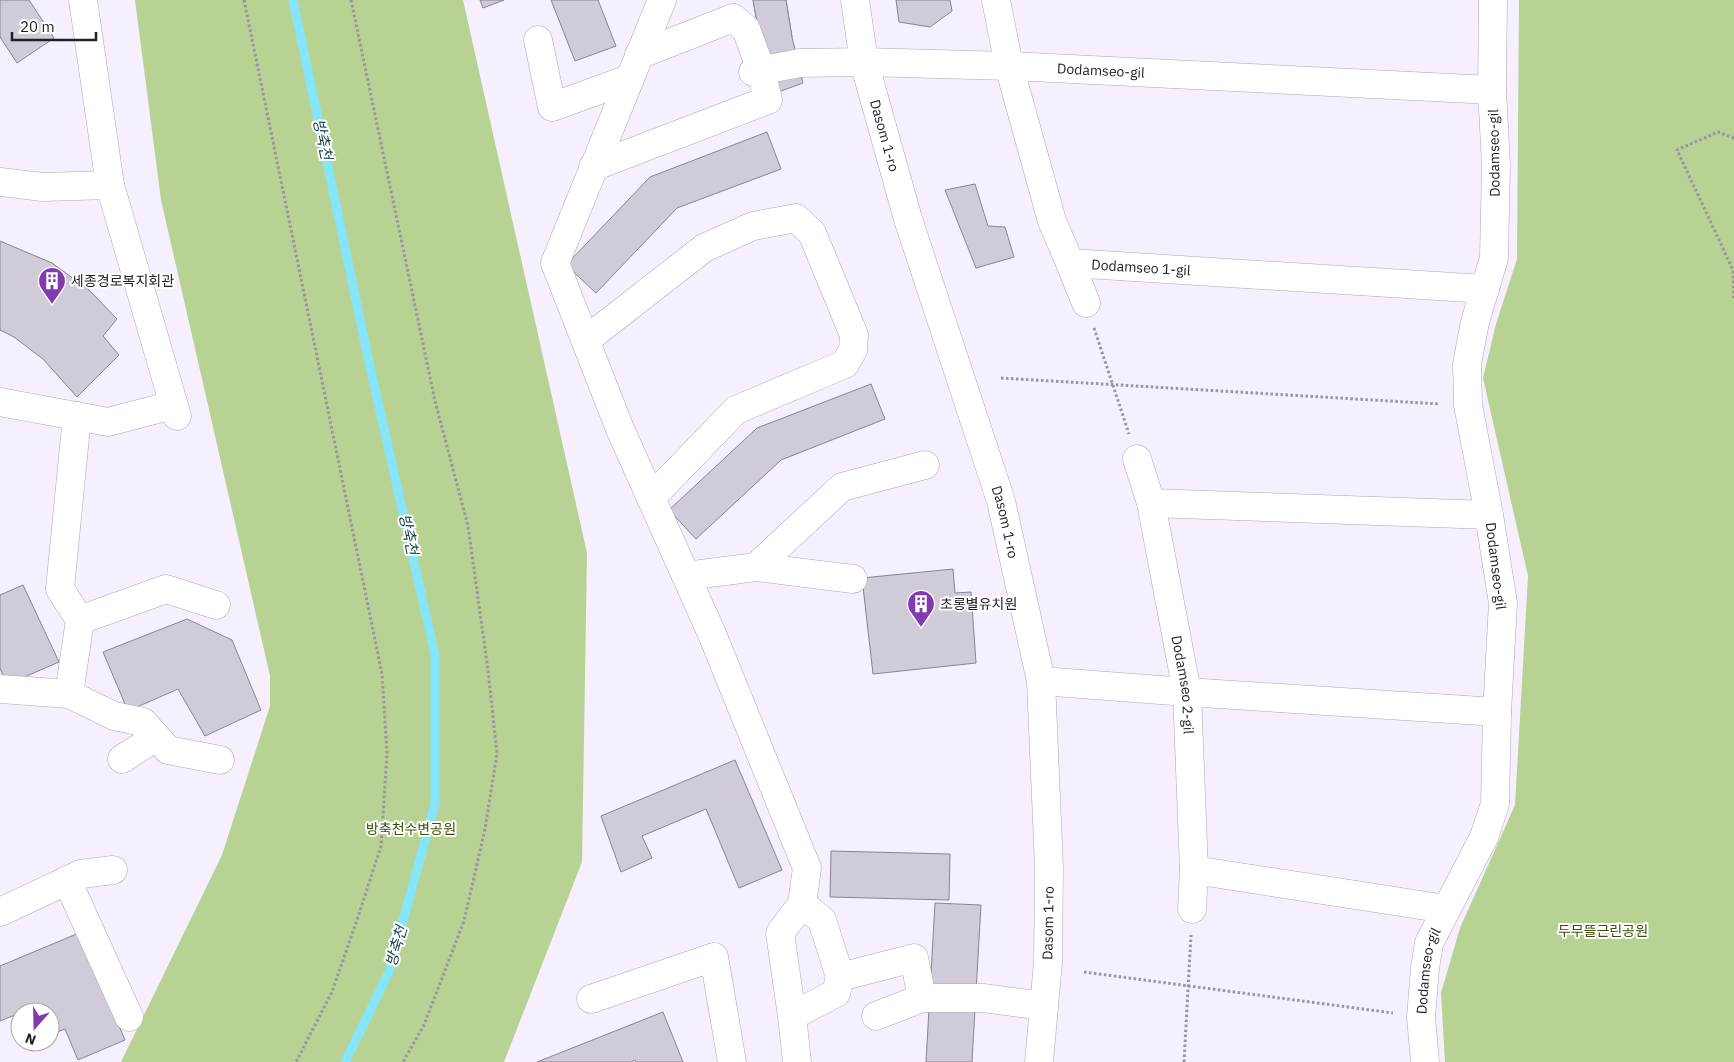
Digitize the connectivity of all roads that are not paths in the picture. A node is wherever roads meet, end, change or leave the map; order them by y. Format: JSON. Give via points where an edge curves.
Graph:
{"nodes":[{"id":1,"x":83,"y":0,"type":"edge"},
{"id":2,"x":662,"y":0,"type":"edge"},
{"id":3,"x":855,"y":0,"type":"edge"},
{"id":4,"x":996,"y":0,"type":"edge"},
{"id":5,"x":1493,"y":0,"type":"edge"},
{"id":6,"x":538,"y":40,"type":"dead end"},
{"id":7,"x":864,"y":62,"type":"junction"},
{"id":8,"x":1009,"y":66,"type":"junction"},
{"id":9,"x":634,"y":67,"type":"junction"},
{"id":10,"x":757,"y":71,"type":"junction"},
{"id":11,"x":1492,"y":90,"type":"junction"},
{"id":12,"x":593,"y":167,"type":"junction"},
{"id":13,"x":0,"y":182,"type":"edge"},
{"id":14,"x":110,"y":185,"type":"junction"},
{"id":15,"x":1070,"y":263,"type":"junction"},
{"id":16,"x":1485,"y":289,"type":"junction"},
{"id":17,"x":1086,"y":303,"type":"road end"},
{"id":18,"x":586,"y":340,"type":"junction"},
{"id":19,"x":0,"y":402,"type":"edge"},
{"id":20,"x":77,"y":416,"type":"junction"},
{"id":21,"x":1137,"y":458,"type":"road end"},
{"id":22,"x":926,"y":465,"type":"dead end"},
{"id":23,"x":651,"y":498,"type":"junction"},
{"id":24,"x":1151,"y":503,"type":"junction"},
{"id":25,"x":1489,"y":514,"type":"junction"},
{"id":26,"x":756,"y":567,"type":"junction"},
{"id":27,"x":686,"y":576,"type":"junction"},
{"id":28,"x":852,"y":579,"type":"dead end"},
{"id":29,"x":216,"y":605,"type":"dead end"},
{"id":30,"x":80,"y":620,"type":"junction"},
{"id":31,"x":1042,"y":681,"type":"junction"},
{"id":32,"x":0,"y":690,"type":"edge"},
{"id":33,"x":1188,"y":692,"type":"junction"},
{"id":34,"x":69,"y":694,"type":"junction"},
{"id":35,"x":1497,"y":712,"type":"junction"},
{"id":36,"x":156,"y":737,"type":"junction"},
{"id":37,"x":122,"y":760,"type":"dead end"},
{"id":38,"x":220,"y":760,"type":"dead end"},
{"id":39,"x":113,"y":870,"type":"dead end"},
{"id":40,"x":1194,"y":870,"type":"junction"},
{"id":41,"x":68,"y":880,"type":"junction"},
{"id":42,"x":802,"y":904,"type":"junction"},
{"id":43,"x":1192,"y":909,"type":"road end"},
{"id":44,"x":1446,"y":910,"type":"junction"},
{"id":45,"x":0,"y":912,"type":"edge"},
{"id":46,"x":840,"y":977,"type":"junction"},
{"id":47,"x":922,"y":998,"type":"junction"},
{"id":48,"x":591,"y":999,"type":"dead end"},
{"id":49,"x":1044,"y":1006,"type":"junction"},
{"id":50,"x":792,"y":1016,"type":"junction"},
{"id":51,"x":876,"y":1016,"type":"dead end"},
{"id":52,"x":129,"y":1017,"type":"dead end"},
{"id":53,"x":732,"y":1062,"type":"edge"},
{"id":54,"x":797,"y":1062,"type":"edge"},
{"id":55,"x":1039,"y":1062,"type":"edge"},
{"id":56,"x":1425,"y":1062,"type":"edge"}],
"edges":[{"from":1,"to":14,"type":"street"},
{"from":2,"to":9,"type":"street"},
{"from":3,"to":7,"type":"street","name":"Dasom 1-ro"},
{"from":4,"to":8,"type":"street"},
{"from":5,"to":11,"type":"street","name":"Dodamseo-gil"},
{"from":6,"to":9,"type":"street","via":[[552,107]]},
{"from":7,"to":8,"type":"street","name":"Dodamseo-gil"},
{"from":7,"to":10,"type":"street","name":"Dodamseo-gil","via":[[800,63]]},
{"from":7,"to":31,"type":"street","name":"Dasom 1-ro","via":[[908,219],[1001,501]]},
{"from":8,"to":11,"type":"street","name":"Dodamseo-gil"},
{"from":8,"to":15,"type":"street","via":[[1052,221]]},
{"from":9,"to":10,"type":"street","via":[[733,18],[746,29]]},
{"from":9,"to":12,"type":"street"},
{"from":10,"to":12,"type":"street","via":[[768,100]]},
{"from":11,"to":16,"type":"street","name":"Dodamseo-gil","via":[[1496,165],[1494,258]]},
{"from":12,"to":18,"type":"street","via":[[555,263]]},
{"from":13,"to":14,"type":"street","via":[[43,187]]},
{"from":14,"to":20,"type":"street","via":[[175,410],[108,422]]},
{"from":15,"to":16,"type":"street","name":"Dodamseo 1-gil"},
{"from":15,"to":17,"type":"street"},
{"from":16,"to":25,"type":"street","name":"Dodamseo-gil","via":[[1467,364],[1468,405]]},
{"from":18,"to":23,"type":"street"},
{"from":18,"to":23,"type":"street","via":[[704,248],[753,226],[796,218],[812,233],[854,335],[853,350],[845,364],[736,410]]},
{"from":19,"to":20,"type":"street"},
{"from":20,"to":30,"type":"street","via":[[60,589]]},
{"from":21,"to":24,"type":"street","name":"Dodamseo 2-gil"},
{"from":22,"to":26,"type":"street","via":[[842,487]]},
{"from":23,"to":27,"type":"street"},
{"from":24,"to":25,"type":"street"},
{"from":24,"to":33,"type":"street","name":"Dodamseo 2-gil"},
{"from":25,"to":35,"type":"street","name":"Dodamseo-gil","via":[[1503,603]]},
{"from":26,"to":27,"type":"street"},
{"from":26,"to":28,"type":"street"},
{"from":27,"to":42,"type":"street","via":[[807,868]]},
{"from":29,"to":30,"type":"street","via":[[166,590]]},
{"from":30,"to":34,"type":"street"},
{"from":31,"to":33,"type":"street"},
{"from":31,"to":49,"type":"street","name":"Dasom 1-ro","via":[[1049,866]]},
{"from":32,"to":34,"type":"street"},
{"from":33,"to":35,"type":"street"},
{"from":33,"to":40,"type":"street","name":"Dodamseo 2-gil"},
{"from":34,"to":36,"type":"street","via":[[114,716],[142,722]]},
{"from":35,"to":44,"type":"street","name":"Dodamseo-gil","via":[[1495,804],[1484,837]]},
{"from":36,"to":37,"type":"street"},
{"from":36,"to":38,"type":"street","via":[[168,750]]},
{"from":39,"to":41,"type":"street","via":[[82,874]]},
{"from":40,"to":43,"type":"street","name":"Dodamseo 2-gil"},
{"from":40,"to":44,"type":"street"},
{"from":41,"to":45,"type":"street"},
{"from":41,"to":52,"type":"street"},
{"from":42,"to":46,"type":"street","via":[[822,920]]},
{"from":42,"to":50,"type":"street","via":[[780,932]]},
{"from":44,"to":56,"type":"street","name":"Dodamseo-gil","via":[[1429,943],[1425,968],[1421,1017]]},
{"from":46,"to":47,"type":"street","via":[[914,958]]},
{"from":46,"to":50,"type":"street","via":[[836,993]]},
{"from":47,"to":49,"type":"street","via":[[983,998]]},
{"from":47,"to":51,"type":"street"},
{"from":48,"to":53,"type":"street","via":[[714,957]]},
{"from":49,"to":55,"type":"street","name":"Dasom 1-ro"},
{"from":50,"to":54,"type":"street"}]}
